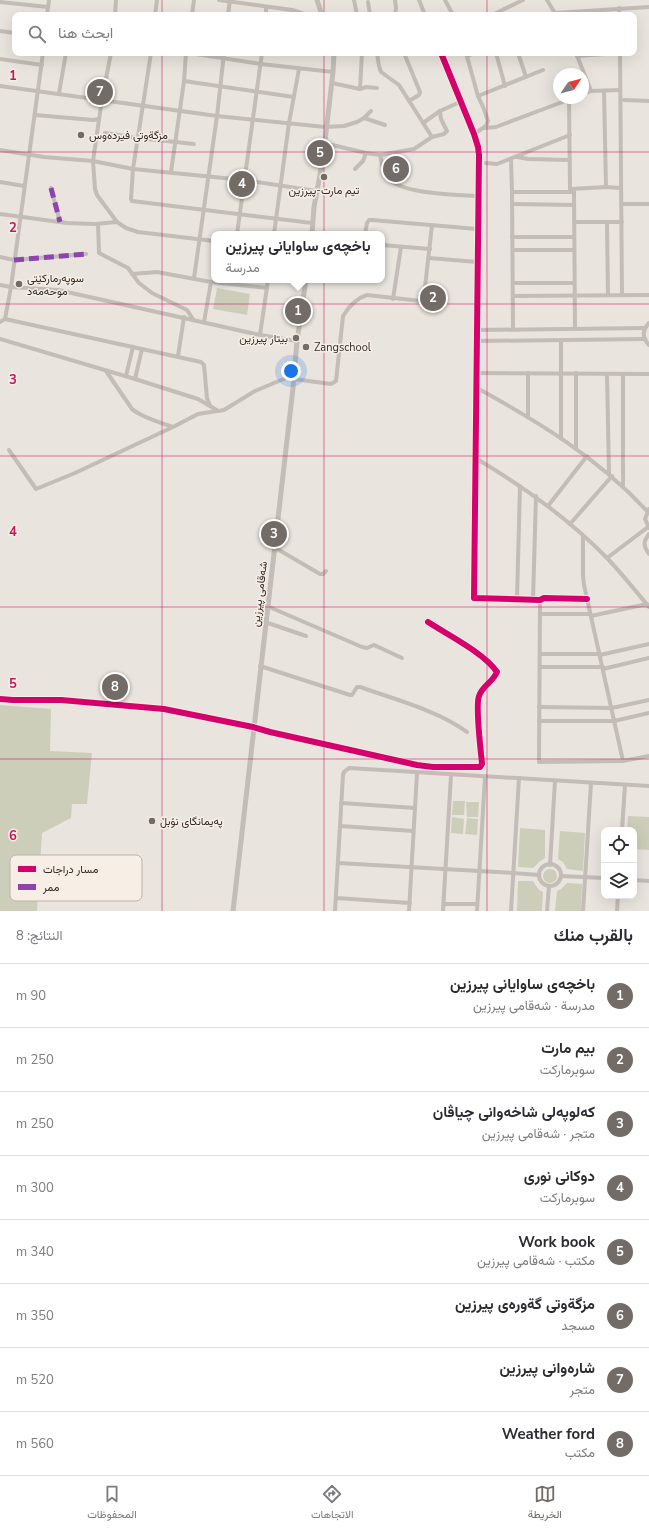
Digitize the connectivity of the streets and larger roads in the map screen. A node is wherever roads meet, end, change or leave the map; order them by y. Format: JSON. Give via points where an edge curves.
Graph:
{"nodes":[{"id":1,"x":49,"y":0,"type":"edge"},
{"id":2,"x":116,"y":0,"type":"edge"},
{"id":3,"x":157,"y":0,"type":"edge"},
{"id":4,"x":194,"y":0,"type":"edge"},
{"id":5,"x":219,"y":0,"type":"edge"},
{"id":6,"x":317,"y":0,"type":"edge"},
{"id":7,"x":354,"y":0,"type":"edge"},
{"id":8,"x":395,"y":0,"type":"edge"},
{"id":9,"x":419,"y":0,"type":"edge"},
{"id":10,"x":445,"y":0,"type":"edge"},
{"id":11,"x":523,"y":0,"type":"edge"},
{"id":12,"x":547,"y":0,"type":"edge"},
{"id":13,"x":229,"y":1,"type":"edge"},
{"id":14,"x":0,"y":2,"type":"edge"},
{"id":15,"x":368,"y":2,"type":"dead end"},
{"id":16,"x":649,"y":6,"type":"edge"},
{"id":17,"x":48,"y":7,"type":"junction"},
{"id":18,"x":266,"y":7,"type":"junction"},
{"id":19,"x":619,"y":8,"type":"junction"},
{"id":20,"x":47,"y":12,"type":"edge"},
{"id":21,"x":115,"y":12,"type":"edge"},
{"id":22,"x":155,"y":12,"type":"edge"},
{"id":23,"x":192,"y":12,"type":"edge"},
{"id":24,"x":228,"y":12,"type":"edge"},
{"id":25,"x":266,"y":12,"type":"edge"},
{"id":26,"x":300,"y":12,"type":"edge"},
{"id":27,"x":321,"y":12,"type":"edge"},
{"id":28,"x":356,"y":12,"type":"edge"},
{"id":29,"x":370,"y":12,"type":"edge"},
{"id":30,"x":396,"y":12,"type":"edge"},
{"id":31,"x":424,"y":12,"type":"edge"},
{"id":32,"x":451,"y":12,"type":"edge"},
{"id":33,"x":498,"y":12,"type":"edge"},
{"id":34,"x":554,"y":12,"type":"edge"},
{"id":35,"x":576,"y":12,"type":"edge"},
{"id":36,"x":619,"y":12,"type":"edge"},
{"id":37,"x":0,"y":31,"type":"edge"},
{"id":38,"x":12,"y":33,"type":"edge"},
{"id":39,"x":43,"y":56,"type":"edge"},
{"id":40,"x":65,"y":56,"type":"edge"},
{"id":41,"x":110,"y":56,"type":"edge"},
{"id":42,"x":150,"y":56,"type":"edge"},
{"id":43,"x":188,"y":56,"type":"edge"},
{"id":44,"x":206,"y":56,"type":"edge"},
{"id":45,"x":261,"y":56,"type":"edge"},
{"id":46,"x":334,"y":56,"type":"edge"},
{"id":47,"x":362,"y":56,"type":"edge"},
{"id":48,"x":377,"y":56,"type":"edge"},
{"id":49,"x":405,"y":56,"type":"edge"},
{"id":50,"x":442,"y":56,"type":"edge"},
{"id":51,"x":466,"y":56,"type":"edge"},
{"id":52,"x":497,"y":56,"type":"edge"},
{"id":53,"x":519,"y":56,"type":"edge"},
{"id":54,"x":577,"y":56,"type":"edge"},
{"id":55,"x":620,"y":56,"type":"edge"},
{"id":56,"x":0,"y":59,"type":"edge"},
{"id":57,"x":224,"y":59,"type":"junction"},
{"id":58,"x":42,"y":64,"type":"junction"},
{"id":59,"x":260,"y":64,"type":"junction"},
{"id":60,"x":299,"y":69,"type":"junction"},
{"id":61,"x":543,"y":70,"type":"dead end"},
{"id":62,"x":334,"y":72,"type":"junction"},
{"id":63,"x":526,"y":77,"type":"junction"},
{"id":64,"x":184,"y":81,"type":"junction"},
{"id":65,"x":332,"y":83,"type":"junction"},
{"id":66,"x":0,"y":86,"type":"edge"},
{"id":67,"x":220,"y":86,"type":"junction"},
{"id":68,"x":505,"y":86,"type":"junction"},
{"id":69,"x":377,"y":88,"type":"dead end"},
{"id":70,"x":360,"y":89,"type":"junction"},
{"id":71,"x":620,"y":90,"type":"junction"},
{"id":72,"x":37,"y":91,"type":"junction"},
{"id":73,"x":591,"y":91,"type":"joint"},
{"id":74,"x":604,"y":91,"type":"junction"},
{"id":75,"x":257,"y":92,"type":"junction"},
{"id":76,"x":59,"y":93,"type":"junction"},
{"id":77,"x":478,"y":96,"type":"junction"},
{"id":78,"x":294,"y":97,"type":"junction"},
{"id":79,"x":102,"y":99,"type":"junction"},
{"id":80,"x":624,"y":100,"type":"dead end"},
{"id":81,"x":409,"y":101,"type":"junction"},
{"id":82,"x":649,"y":101,"type":"edge"},
{"id":83,"x":460,"y":102,"type":"junction"},
{"id":84,"x":558,"y":104,"type":"edge"},
{"id":85,"x":571,"y":104,"type":"edge"},
{"id":86,"x":142,"y":105,"type":"junction"},
{"id":87,"x":179,"y":111,"type":"junction"},
{"id":88,"x":371,"y":111,"type":"dead end"},
{"id":89,"x":440,"y":111,"type":"junction"},
{"id":90,"x":35,"y":115,"type":"junction"},
{"id":91,"x":218,"y":116,"type":"junction"},
{"id":92,"x":364,"y":118,"type":"junction"},
{"id":93,"x":100,"y":119,"type":"junction"},
{"id":94,"x":252,"y":120,"type":"junction"},
{"id":95,"x":289,"y":123,"type":"junction"},
{"id":96,"x":423,"y":123,"type":"junction"},
{"id":97,"x":384,"y":125,"type":"dead end"},
{"id":98,"x":325,"y":127,"type":"junction"},
{"id":99,"x":484,"y":128,"type":"junction"},
{"id":100,"x":106,"y":133,"type":"dead end"},
{"id":101,"x":474,"y":134,"type":"junction"},
{"id":102,"x":570,"y":136,"type":"junction"},
{"id":103,"x":432,"y":137,"type":"junction"},
{"id":104,"x":138,"y":138,"type":"junction"},
{"id":105,"x":175,"y":142,"type":"junction"},
{"id":106,"x":324,"y":143,"type":"junction"},
{"id":107,"x":194,"y":144,"type":"dead end"},
{"id":108,"x":0,"y":150,"type":"edge"},
{"id":109,"x":366,"y":153,"type":"junction"},
{"id":110,"x":28,"y":154,"type":"junction"},
{"id":111,"x":380,"y":155,"type":"junction"},
{"id":112,"x":517,"y":157,"type":"junction"},
{"id":113,"x":511,"y":159,"type":"junction"},
{"id":114,"x":570,"y":160,"type":"junction"},
{"id":115,"x":93,"y":161,"type":"junction"},
{"id":116,"x":486,"y":162,"type":"dead end"},
{"id":117,"x":133,"y":169,"type":"junction"},
{"id":118,"x":355,"y":169,"type":"dead end"},
{"id":119,"x":171,"y":172,"type":"junction"},
{"id":120,"x":208,"y":176,"type":"junction"},
{"id":121,"x":244,"y":180,"type":"junction"},
{"id":122,"x":0,"y":182,"type":"edge"},
{"id":123,"x":24,"y":186,"type":"junction"},
{"id":124,"x":280,"y":186,"type":"junction"},
{"id":125,"x":606,"y":187,"type":"junction"},
{"id":126,"x":51,"y":188,"type":"dead end"},
{"id":127,"x":621,"y":188,"type":"junction"},
{"id":128,"x":572,"y":190,"type":"junction"},
{"id":129,"x":316,"y":191,"type":"junction"},
{"id":130,"x":512,"y":192,"type":"junction"},
{"id":131,"x":477,"y":196,"type":"junction"},
{"id":132,"x":512,"y":204,"type":"junction"},
{"id":133,"x":574,"y":204,"type":"junction"},
{"id":134,"x":622,"y":204,"type":"junction"},
{"id":135,"x":649,"y":204,"type":"edge"},
{"id":136,"x":204,"y":210,"type":"junction"},
{"id":137,"x":0,"y":214,"type":"edge"},
{"id":138,"x":240,"y":214,"type":"junction"},
{"id":139,"x":20,"y":216,"type":"junction"},
{"id":140,"x":276,"y":219,"type":"junction"},
{"id":141,"x":60,"y":222,"type":"junction"},
{"id":142,"x":117,"y":222,"type":"junction"},
{"id":143,"x":574,"y":222,"type":"junction"},
{"id":144,"x":607,"y":222,"type":"junction"},
{"id":145,"x":622,"y":222,"type":"junction"},
{"id":146,"x":312,"y":223,"type":"junction"},
{"id":147,"x":98,"y":224,"type":"junction"},
{"id":148,"x":432,"y":225,"type":"junction"},
{"id":149,"x":477,"y":229,"type":"junction"},
{"id":150,"x":237,"y":231,"type":"edge"},
{"id":151,"x":274,"y":231,"type":"edge"},
{"id":152,"x":312,"y":231,"type":"edge"},
{"id":153,"x":366,"y":231,"type":"edge"},
{"id":154,"x":574,"y":237,"type":"junction"},
{"id":155,"x":512,"y":238,"type":"junction"},
{"id":156,"x":200,"y":240,"type":"junction"},
{"id":157,"x":211,"y":241,"type":"edge"},
{"id":158,"x":385,"y":245,"type":"edge"},
{"id":159,"x":401,"y":247,"type":"junction"},
{"id":160,"x":430,"y":249,"type":"junction"},
{"id":161,"x":512,"y":250,"type":"junction"},
{"id":162,"x":574,"y":250,"type":"junction"},
{"id":163,"x":86,"y":254,"type":"dead end"},
{"id":164,"x":0,"y":257,"type":"edge"},
{"id":165,"x":429,"y":258,"type":"junction"},
{"id":166,"x":14,"y":260,"type":"junction"},
{"id":167,"x":477,"y":262,"type":"junction"},
{"id":168,"x":132,"y":274,"type":"junction"},
{"id":169,"x":194,"y":278,"type":"junction"},
{"id":170,"x":211,"y":282,"type":"edge"},
{"id":171,"x":212,"y":283,"type":"edge"},
{"id":172,"x":238,"y":283,"type":"edge"},
{"id":173,"x":268,"y":283,"type":"edge"},
{"id":174,"x":306,"y":283,"type":"edge"},
{"id":175,"x":513,"y":283,"type":"junction"},
{"id":176,"x":574,"y":283,"type":"junction"},
{"id":177,"x":0,"y":284,"type":"edge"},
{"id":178,"x":11,"y":287,"type":"junction"},
{"id":179,"x":267,"y":288,"type":"junction"},
{"id":180,"x":574,"y":295,"type":"junction"},
{"id":181,"x":608,"y":295,"type":"junction"},
{"id":182,"x":622,"y":295,"type":"junction"},
{"id":183,"x":649,"y":295,"type":"edge"},
{"id":184,"x":513,"y":296,"type":"junction"},
{"id":185,"x":393,"y":299,"type":"junction"},
{"id":186,"x":184,"y":317,"type":"junction"},
{"id":187,"x":4,"y":319,"type":"junction"},
{"id":188,"x":193,"y":319,"type":"junction"},
{"id":189,"x":0,"y":322,"type":"edge"},
{"id":190,"x":204,"y":322,"type":"junction"},
{"id":191,"x":649,"y":323,"type":"edge"},
{"id":192,"x":645,"y":328,"type":"junction"},
{"id":193,"x":513,"y":329,"type":"junction"},
{"id":194,"x":575,"y":329,"type":"junction"},
{"id":195,"x":477,"y":330,"type":"junction"},
{"id":196,"x":260,"y":335,"type":"junction"},
{"id":197,"x":0,"y":339,"type":"edge"},
{"id":198,"x":645,"y":339,"type":"junction"},
{"id":199,"x":561,"y":340,"type":"junction"},
{"id":200,"x":297,"y":341,"type":"junction"},
{"id":201,"x":477,"y":341,"type":"junction"},
{"id":202,"x":649,"y":345,"type":"edge"},
{"id":203,"x":133,"y":347,"type":"junction"},
{"id":204,"x":142,"y":349,"type":"junction"},
{"id":205,"x":178,"y":356,"type":"junction"},
{"id":206,"x":106,"y":371,"type":"junction"},
{"id":207,"x":477,"y":373,"type":"junction"},
{"id":208,"x":528,"y":373,"type":"junction"},
{"id":209,"x":561,"y":373,"type":"junction"},
{"id":210,"x":576,"y":373,"type":"junction"},
{"id":211,"x":607,"y":374,"type":"junction"},
{"id":212,"x":623,"y":374,"type":"junction"},
{"id":213,"x":649,"y":374,"type":"edge"},
{"id":214,"x":126,"y":376,"type":"junction"},
{"id":215,"x":135,"y":379,"type":"junction"},
{"id":216,"x":294,"y":379,"type":"junction"},
{"id":217,"x":477,"y":388,"type":"junction"},
{"id":218,"x":210,"y":406,"type":"junction"},
{"id":219,"x":218,"y":411,"type":"junction"},
{"id":220,"x":528,"y":416,"type":"junction"},
{"id":221,"x":173,"y":427,"type":"junction"},
{"id":222,"x":562,"y":438,"type":"junction"},
{"id":223,"x":576,"y":447,"type":"junction"},
{"id":224,"x":9,"y":450,"type":"dead end"},
{"id":225,"x":587,"y":456,"type":"junction"},
{"id":226,"x":476,"y":459,"type":"junction"},
{"id":227,"x":611,"y":475,"type":"junction"},
{"id":228,"x":520,"y":486,"type":"junction"},
{"id":229,"x":623,"y":486,"type":"junction"},
{"id":230,"x":536,"y":496,"type":"junction"},
{"id":231,"x":548,"y":506,"type":"junction"},
{"id":232,"x":648,"y":510,"type":"edge"},
{"id":233,"x":570,"y":524,"type":"junction"},
{"id":234,"x":648,"y":528,"type":"edge"},
{"id":235,"x":649,"y":534,"type":"edge"},
{"id":236,"x":583,"y":536,"type":"junction"},
{"id":237,"x":274,"y":547,"type":"junction"},
{"id":238,"x":649,"y":554,"type":"edge"},
{"id":239,"x":607,"y":558,"type":"junction"},
{"id":240,"x":326,"y":571,"type":"dead end"},
{"id":241,"x":587,"y":599,"type":"junction"},
{"id":242,"x":517,"y":600,"type":"junction"},
{"id":243,"x":533,"y":600,"type":"junction"},
{"id":244,"x":540,"y":600,"type":"junction"},
{"id":245,"x":648,"y":605,"type":"edge"},
{"id":246,"x":267,"y":606,"type":"junction"},
{"id":247,"x":540,"y":614,"type":"junction"},
{"id":248,"x":591,"y":615,"type":"junction"},
{"id":249,"x":265,"y":622,"type":"junction"},
{"id":250,"x":428,"y":622,"type":"dead end"},
{"id":251,"x":306,"y":636,"type":"dead end"},
{"id":252,"x":649,"y":644,"type":"edge"},
{"id":253,"x":540,"y":654,"type":"junction"},
{"id":254,"x":600,"y":655,"type":"junction"},
{"id":255,"x":402,"y":658,"type":"dead end"},
{"id":256,"x":649,"y":658,"type":"edge"},
{"id":257,"x":260,"y":666,"type":"junction"},
{"id":258,"x":540,"y":667,"type":"junction"},
{"id":259,"x":603,"y":668,"type":"junction"},
{"id":260,"x":0,"y":699,"type":"edge"},
{"id":261,"x":649,"y":700,"type":"edge"},
{"id":262,"x":539,"y":707,"type":"junction"},
{"id":263,"x":612,"y":708,"type":"junction"},
{"id":264,"x":649,"y":713,"type":"edge"},
{"id":265,"x":539,"y":721,"type":"junction"},
{"id":266,"x":614,"y":721,"type":"junction"},
{"id":267,"x":253,"y":727,"type":"junction"},
{"id":268,"x":467,"y":732,"type":"dead end"},
{"id":269,"x":649,"y":756,"type":"edge"},
{"id":270,"x":623,"y":761,"type":"junction"},
{"id":271,"x":417,"y":773,"type":"junction"},
{"id":272,"x":451,"y":774,"type":"junction"},
{"id":273,"x":485,"y":776,"type":"junction"},
{"id":274,"x":519,"y":778,"type":"junction"},
{"id":275,"x":555,"y":780,"type":"junction"},
{"id":276,"x":591,"y":783,"type":"junction"},
{"id":277,"x":625,"y":784,"type":"junction"},
{"id":278,"x":649,"y":785,"type":"edge"},
{"id":279,"x":342,"y":803,"type":"junction"},
{"id":280,"x":414,"y":808,"type":"junction"},
{"id":281,"x":340,"y":826,"type":"junction"},
{"id":282,"x":622,"y":827,"type":"edge"},
{"id":283,"x":413,"y":831,"type":"junction"},
{"id":284,"x":338,"y":863,"type":"junction"},
{"id":285,"x":550,"y":865,"type":"junction"},
{"id":286,"x":412,"y":867,"type":"junction"},
{"id":287,"x":445,"y":869,"type":"junction"},
{"id":288,"x":479,"y":871,"type":"junction"},
{"id":289,"x":513,"y":873,"type":"junction"},
{"id":290,"x":539,"y":875,"type":"junction"},
{"id":291,"x":560,"y":876,"type":"junction"},
{"id":292,"x":586,"y":877,"type":"junction"},
{"id":293,"x":601,"y":878,"type":"edge"},
{"id":294,"x":637,"y":880,"type":"edge"},
{"id":295,"x":649,"y":881,"type":"edge"},
{"id":296,"x":549,"y":886,"type":"junction"},
{"id":297,"x":336,"y":898,"type":"junction"},
{"id":298,"x":618,"y":899,"type":"edge"},
{"id":299,"x":410,"y":904,"type":"junction"},
{"id":300,"x":444,"y":904,"type":"junction"},
{"id":301,"x":477,"y":904,"type":"junction"},
{"id":302,"x":232,"y":911,"type":"edge"},
{"id":303,"x":335,"y":911,"type":"edge"},
{"id":304,"x":409,"y":911,"type":"edge"},
{"id":305,"x":443,"y":911,"type":"edge"},
{"id":306,"x":477,"y":911,"type":"edge"},
{"id":307,"x":511,"y":911,"type":"edge"},
{"id":308,"x":547,"y":911,"type":"edge"},
{"id":309,"x":583,"y":911,"type":"edge"},
{"id":310,"x":618,"y":911,"type":"edge"}],
"edges":[{"from":1,"to":17,"type":"street"},
{"from":2,"to":21,"type":"street"},
{"from":3,"to":22,"type":"street"},
{"from":4,"to":23,"type":"street"},
{"from":5,"to":13,"type":"street"},
{"from":6,"to":27,"type":"street"},
{"from":7,"to":28,"type":"street"},
{"from":8,"to":30,"type":"street"},
{"from":9,"to":31,"type":"street"},
{"from":10,"to":32,"type":"street"},
{"from":11,"to":33,"type":"street"},
{"from":12,"to":34,"type":"street"},
{"from":13,"to":18,"type":"street"},
{"from":13,"to":24,"type":"street"},
{"from":14,"to":17,"type":"street"},
{"from":15,"to":29,"type":"street"},
{"from":16,"to":19,"type":"street"},
{"from":17,"to":20,"type":"street"},
{"from":18,"to":25,"type":"street"},
{"from":18,"to":26,"type":"street"},
{"from":19,"to":35,"type":"street"},
{"from":19,"to":36,"type":"street"},
{"from":37,"to":38,"type":"street"},
{"from":39,"to":58,"type":"street"},
{"from":40,"to":76,"type":"street"},
{"from":41,"to":79,"type":"street"},
{"from":42,"to":86,"type":"street"},
{"from":43,"to":64,"type":"street"},
{"from":44,"to":57,"type":"street"},
{"from":45,"to":59,"type":"street"},
{"from":46,"to":62,"type":"street"},
{"from":47,"to":70,"type":"street"},
{"from":48,"to":81,"type":"street","via":[[381,72],[399,85]]},
{"from":49,"to":81,"type":"street","via":[[420,92]]},
{"from":50,"to":83,"type":"street"},
{"from":51,"to":77,"type":"street"},
{"from":52,"to":68,"type":"street"},
{"from":53,"to":63,"type":"street"},
{"from":54,"to":73,"type":"street"},
{"from":55,"to":71,"type":"street"},
{"from":56,"to":58,"type":"street"},
{"from":57,"to":59,"type":"street"},
{"from":57,"to":67,"type":"street"},
{"from":58,"to":72,"type":"street"},
{"from":59,"to":60,"type":"street"},
{"from":59,"to":75,"type":"street"},
{"from":60,"to":62,"type":"street"},
{"from":60,"to":78,"type":"street"},
{"from":61,"to":63,"type":"street"},
{"from":62,"to":65,"type":"street"},
{"from":63,"to":68,"type":"street"},
{"from":64,"to":67,"type":"street"},
{"from":64,"to":87,"type":"street"},
{"from":65,"to":70,"type":"street"},
{"from":65,"to":98,"type":"street"},
{"from":66,"to":72,"type":"street"},
{"from":67,"to":75,"type":"street"},
{"from":67,"to":91,"type":"street"},
{"from":68,"to":77,"type":"street"},
{"from":69,"to":70,"type":"street"},
{"from":71,"to":74,"type":"street"},
{"from":71,"to":127,"type":"street"},
{"from":72,"to":76,"type":"street"},
{"from":72,"to":90,"type":"street"},
{"from":73,"to":74,"type":"street"},
{"from":74,"to":125,"type":"street"},
{"from":75,"to":78,"type":"street"},
{"from":75,"to":94,"type":"street"},
{"from":76,"to":79,"type":"street"},
{"from":77,"to":99,"type":"street","via":[[488,121]]},
{"from":78,"to":95,"type":"street"},
{"from":79,"to":86,"type":"street"},
{"from":79,"to":93,"type":"street"},
{"from":80,"to":82,"type":"street"},
{"from":81,"to":96,"type":"street"},
{"from":83,"to":89,"type":"street"},
{"from":83,"to":101,"type":"street"},
{"from":84,"to":99,"type":"street","via":[[496,127]]},
{"from":85,"to":102,"type":"street"},
{"from":86,"to":87,"type":"street"},
{"from":86,"to":104,"type":"street"},
{"from":87,"to":91,"type":"street"},
{"from":87,"to":105,"type":"street"},
{"from":88,"to":92,"type":"street"},
{"from":89,"to":96,"type":"street"},
{"from":89,"to":103,"type":"street","via":[[447,131]]},
{"from":90,"to":93,"type":"street"},
{"from":90,"to":110,"type":"street"},
{"from":91,"to":94,"type":"street"},
{"from":91,"to":120,"type":"street"},
{"from":92,"to":97,"type":"street"},
{"from":92,"to":98,"type":"street","via":[[344,126]]},
{"from":93,"to":115,"type":"street"},
{"from":94,"to":95,"type":"street"},
{"from":94,"to":121,"type":"street"},
{"from":95,"to":98,"type":"street"},
{"from":95,"to":124,"type":"street"},
{"from":96,"to":103,"type":"street"},
{"from":98,"to":106,"type":"street"},
{"from":99,"to":101,"type":"street"},
{"from":100,"to":104,"type":"street"},
{"from":101,"to":131,"type":"street","via":[[479,155]]},
{"from":102,"to":112,"type":"street"},
{"from":102,"to":114,"type":"street"},
{"from":103,"to":111,"type":"street","via":[[414,149]]},
{"from":104,"to":105,"type":"street"},
{"from":104,"to":117,"type":"street"},
{"from":105,"to":107,"type":"street"},
{"from":105,"to":119,"type":"street"},
{"from":106,"to":109,"type":"street"},
{"from":106,"to":129,"type":"street"},
{"from":108,"to":110,"type":"street"},
{"from":109,"to":111,"type":"street"},
{"from":109,"to":118,"type":"street","via":[[362,164]]},
{"from":110,"to":115,"type":"street"},
{"from":110,"to":123,"type":"street"},
{"from":111,"to":131,"type":"street","via":[[385,174],[397,185],[424,192]]},
{"from":112,"to":113,"type":"street"},
{"from":112,"to":114,"type":"street"},
{"from":113,"to":116,"type":"street","via":[[497,164]]},
{"from":113,"to":130,"type":"street"},
{"from":114,"to":128,"type":"street"},
{"from":115,"to":117,"type":"street"},
{"from":115,"to":142,"type":"street","via":[[97,195]]},
{"from":117,"to":119,"type":"street"},
{"from":117,"to":136,"type":"street","via":[[132,201]]},
{"from":119,"to":120,"type":"street"},
{"from":120,"to":121,"type":"street"},
{"from":120,"to":136,"type":"street"},
{"from":121,"to":124,"type":"street"},
{"from":121,"to":138,"type":"street"},
{"from":122,"to":123,"type":"street"},
{"from":123,"to":139,"type":"street"},
{"from":124,"to":129,"type":"street"},
{"from":124,"to":140,"type":"street"},
{"from":125,"to":127,"type":"street"},
{"from":125,"to":128,"type":"street"},
{"from":126,"to":141,"type":"street"},
{"from":127,"to":134,"type":"street"},
{"from":128,"to":130,"type":"street"},
{"from":128,"to":133,"type":"street"},
{"from":129,"to":146,"type":"street"},
{"from":130,"to":132,"type":"street"},
{"from":131,"to":149,"type":"street"},
{"from":132,"to":133,"type":"street"},
{"from":132,"to":155,"type":"street"},
{"from":133,"to":143,"type":"street"},
{"from":134,"to":135,"type":"street"},
{"from":134,"to":145,"type":"street"},
{"from":136,"to":138,"type":"street"},
{"from":136,"to":156,"type":"street"},
{"from":137,"to":139,"type":"street"},
{"from":138,"to":140,"type":"street"},
{"from":138,"to":150,"type":"street"},
{"from":139,"to":141,"type":"street"},
{"from":139,"to":166,"type":"street"},
{"from":140,"to":146,"type":"street"},
{"from":140,"to":151,"type":"street"},
{"from":141,"to":147,"type":"street"},
{"from":142,"to":147,"type":"street"},
{"from":142,"to":156,"type":"street","via":[[138,232]]},
{"from":143,"to":144,"type":"street"},
{"from":143,"to":154,"type":"street"},
{"from":144,"to":145,"type":"street"},
{"from":144,"to":181,"type":"street"},
{"from":145,"to":182,"type":"street"},
{"from":146,"to":152,"type":"street"},
{"from":147,"to":168,"type":"street","via":[[99,253],[128,268]]},
{"from":148,"to":149,"type":"street"},
{"from":148,"to":153,"type":"street","via":[[369,220]]},
{"from":148,"to":160,"type":"street"},
{"from":149,"to":167,"type":"street"},
{"from":154,"to":155,"type":"street"},
{"from":154,"to":162,"type":"street"},
{"from":155,"to":161,"type":"street"},
{"from":156,"to":157,"type":"street"},
{"from":156,"to":169,"type":"street"},
{"from":158,"to":159,"type":"street"},
{"from":159,"to":160,"type":"street"},
{"from":159,"to":185,"type":"street"},
{"from":160,"to":165,"type":"street"},
{"from":161,"to":162,"type":"street"},
{"from":161,"to":175,"type":"street"},
{"from":162,"to":176,"type":"street"},
{"from":163,"to":166,"type":"street"},
{"from":164,"to":166,"type":"street"},
{"from":165,"to":167,"type":"street"},
{"from":165,"to":185,"type":"street","via":[[426,292],[421,302]]},
{"from":166,"to":178,"type":"street"},
{"from":167,"to":195,"type":"street"},
{"from":168,"to":169,"type":"street","via":[[157,272]]},
{"from":168,"to":188,"type":"street","via":[[152,293],[187,310]]},
{"from":169,"to":170,"type":"street"},
{"from":171,"to":190,"type":"street"},
{"from":172,"to":179,"type":"street"},
{"from":173,"to":179,"type":"street"},
{"from":174,"to":200,"type":"street","name":"شەقامی پیرزین"},
{"from":175,"to":176,"type":"street"},
{"from":175,"to":184,"type":"street"},
{"from":176,"to":180,"type":"street"},
{"from":177,"to":178,"type":"street"},
{"from":178,"to":186,"type":"street","via":[[58,290]]},
{"from":178,"to":187,"type":"street"},
{"from":179,"to":196,"type":"street"},
{"from":180,"to":181,"type":"street"},
{"from":180,"to":184,"type":"street"},
{"from":180,"to":194,"type":"street"},
{"from":181,"to":182,"type":"street"},
{"from":182,"to":183,"type":"street"},
{"from":184,"to":193,"type":"street"},
{"from":185,"to":216,"type":"street","via":[[367,295],[347,310],[343,316],[336,381],[331,384]]},
{"from":186,"to":188,"type":"street"},
{"from":186,"to":205,"type":"street"},
{"from":187,"to":189,"type":"street"},
{"from":187,"to":203,"type":"street"},
{"from":188,"to":190,"type":"street"},
{"from":190,"to":196,"type":"street"},
{"from":191,"to":192,"type":"street"},
{"from":192,"to":194,"type":"street"},
{"from":192,"to":198,"type":"street"},
{"from":193,"to":194,"type":"street"},
{"from":193,"to":195,"type":"street"},
{"from":195,"to":201,"type":"street"},
{"from":196,"to":200,"type":"street"},
{"from":197,"to":206,"type":"street"},
{"from":198,"to":199,"type":"street"},
{"from":198,"to":202,"type":"street"},
{"from":199,"to":201,"type":"street"},
{"from":199,"to":209,"type":"street"},
{"from":200,"to":216,"type":"street","name":"شەقامی پیرزین"},
{"from":201,"to":207,"type":"street"},
{"from":203,"to":204,"type":"street"},
{"from":203,"to":214,"type":"street"},
{"from":204,"to":205,"type":"street"},
{"from":204,"to":215,"type":"street"},
{"from":205,"to":218,"type":"street","via":[[204,365],[206,398]]},
{"from":206,"to":214,"type":"street"},
{"from":206,"to":221,"type":"street","via":[[134,411]]},
{"from":207,"to":208,"type":"street"},
{"from":207,"to":217,"type":"street"},
{"from":208,"to":209,"type":"street"},
{"from":208,"to":220,"type":"street"},
{"from":209,"to":210,"type":"street"},
{"from":209,"to":222,"type":"street"},
{"from":210,"to":211,"type":"street"},
{"from":210,"to":223,"type":"street"},
{"from":211,"to":212,"type":"street"},
{"from":211,"to":227,"type":"street"},
{"from":212,"to":213,"type":"street"},
{"from":212,"to":229,"type":"street"},
{"from":214,"to":215,"type":"street"},
{"from":215,"to":218,"type":"street","via":[[198,399]]},
{"from":216,"to":219,"type":"street","via":[[286,378],[255,391]]},
{"from":216,"to":237,"type":"street","name":"شەقامی پیرزین"},
{"from":217,"to":220,"type":"street"},
{"from":217,"to":226,"type":"street"},
{"from":218,"to":219,"type":"street"},
{"from":219,"to":221,"type":"street","via":[[198,414]]},
{"from":220,"to":222,"type":"street"},
{"from":221,"to":224,"type":"street","via":[[36,489]]},
{"from":222,"to":223,"type":"street"},
{"from":223,"to":225,"type":"street"},
{"from":225,"to":227,"type":"street"},
{"from":225,"to":231,"type":"street"},
{"from":226,"to":228,"type":"street"},
{"from":226,"to":242,"type":"street","via":[[474,598]]},
{"from":227,"to":229,"type":"street"},
{"from":227,"to":233,"type":"street"},
{"from":228,"to":230,"type":"street"},
{"from":228,"to":242,"type":"street"},
{"from":229,"to":232,"type":"street"},
{"from":230,"to":231,"type":"street"},
{"from":230,"to":243,"type":"street"},
{"from":231,"to":233,"type":"street"},
{"from":232,"to":234,"type":"street","via":[[645,518]]},
{"from":233,"to":236,"type":"street"},
{"from":234,"to":239,"type":"street"},
{"from":235,"to":238,"type":"street","via":[[643,544]]},
{"from":236,"to":239,"type":"street"},
{"from":236,"to":241,"type":"street","via":[[582,576]]},
{"from":237,"to":240,"type":"street","via":[[320,574]]},
{"from":237,"to":246,"type":"street","name":"شەقامی پیرزین"},
{"from":239,"to":245,"type":"street"},
{"from":241,"to":244,"type":"street"},
{"from":241,"to":248,"type":"street"},
{"from":242,"to":243,"type":"street"},
{"from":243,"to":244,"type":"street"},
{"from":244,"to":247,"type":"street"},
{"from":245,"to":248,"type":"street"},
{"from":246,"to":249,"type":"street","name":"شەقامی پیرزین"},
{"from":246,"to":255,"type":"street","via":[[362,647],[374,645]]},
{"from":247,"to":248,"type":"street"},
{"from":247,"to":253,"type":"street"},
{"from":248,"to":254,"type":"street"},
{"from":249,"to":251,"type":"street"},
{"from":249,"to":257,"type":"street","name":"شەقامی پیرزین"},
{"from":250,"to":267,"type":"street","via":[[492,664],[497,672],[478,697],[482,764],[480,767],[424,766]]},
{"from":252,"to":254,"type":"street"},
{"from":253,"to":254,"type":"street"},
{"from":253,"to":258,"type":"street"},
{"from":254,"to":259,"type":"street"},
{"from":256,"to":259,"type":"street"},
{"from":257,"to":267,"type":"street","name":"شەقامی پیرزین"},
{"from":257,"to":268,"type":"street","via":[[350,695],[357,686],[442,717]]},
{"from":258,"to":259,"type":"street"},
{"from":258,"to":262,"type":"street"},
{"from":259,"to":263,"type":"street"},
{"from":260,"to":267,"type":"street","via":[[61,700],[164,709]]},
{"from":261,"to":263,"type":"street"},
{"from":262,"to":263,"type":"street"},
{"from":262,"to":265,"type":"street"},
{"from":263,"to":266,"type":"street"},
{"from":264,"to":266,"type":"street"},
{"from":265,"to":266,"type":"street"},
{"from":265,"to":270,"type":"street","via":[[539,762]]},
{"from":266,"to":270,"type":"street"},
{"from":267,"to":302,"type":"street","name":"شەقامی پیرزین"},
{"from":269,"to":270,"type":"street"},
{"from":271,"to":272,"type":"street"},
{"from":271,"to":279,"type":"street","via":[[349,768],[343,775]]},
{"from":271,"to":280,"type":"street"},
{"from":272,"to":273,"type":"street"},
{"from":272,"to":287,"type":"street"},
{"from":273,"to":274,"type":"street"},
{"from":273,"to":288,"type":"street"},
{"from":274,"to":275,"type":"street"},
{"from":274,"to":289,"type":"street"},
{"from":275,"to":276,"type":"street"},
{"from":275,"to":285,"type":"street"},
{"from":276,"to":277,"type":"street"},
{"from":276,"to":292,"type":"street"},
{"from":277,"to":278,"type":"street"},
{"from":277,"to":282,"type":"street"},
{"from":279,"to":280,"type":"street"},
{"from":279,"to":281,"type":"street"},
{"from":280,"to":283,"type":"street"},
{"from":281,"to":283,"type":"street"},
{"from":281,"to":284,"type":"street"},
{"from":283,"to":286,"type":"street"},
{"from":284,"to":286,"type":"street"},
{"from":284,"to":297,"type":"street"},
{"from":285,"to":290,"type":"street","via":[[541,869]]},
{"from":285,"to":291,"type":"street","via":[[556,867]]},
{"from":286,"to":287,"type":"street"},
{"from":286,"to":299,"type":"street"},
{"from":287,"to":288,"type":"street"},
{"from":287,"to":300,"type":"street"},
{"from":288,"to":289,"type":"street"},
{"from":288,"to":301,"type":"street"},
{"from":289,"to":290,"type":"street"},
{"from":289,"to":307,"type":"street"},
{"from":290,"to":296,"type":"street","via":[[541,881]]},
{"from":291,"to":292,"type":"street"},
{"from":291,"to":296,"type":"street","via":[[557,883]]},
{"from":292,"to":293,"type":"street"},
{"from":292,"to":309,"type":"street"},
{"from":294,"to":295,"type":"street"},
{"from":296,"to":308,"type":"street"},
{"from":297,"to":299,"type":"street"},
{"from":297,"to":303,"type":"street"},
{"from":298,"to":310,"type":"street"},
{"from":299,"to":304,"type":"street"},
{"from":300,"to":301,"type":"street"},
{"from":300,"to":305,"type":"street"},
{"from":301,"to":306,"type":"street"}]}
